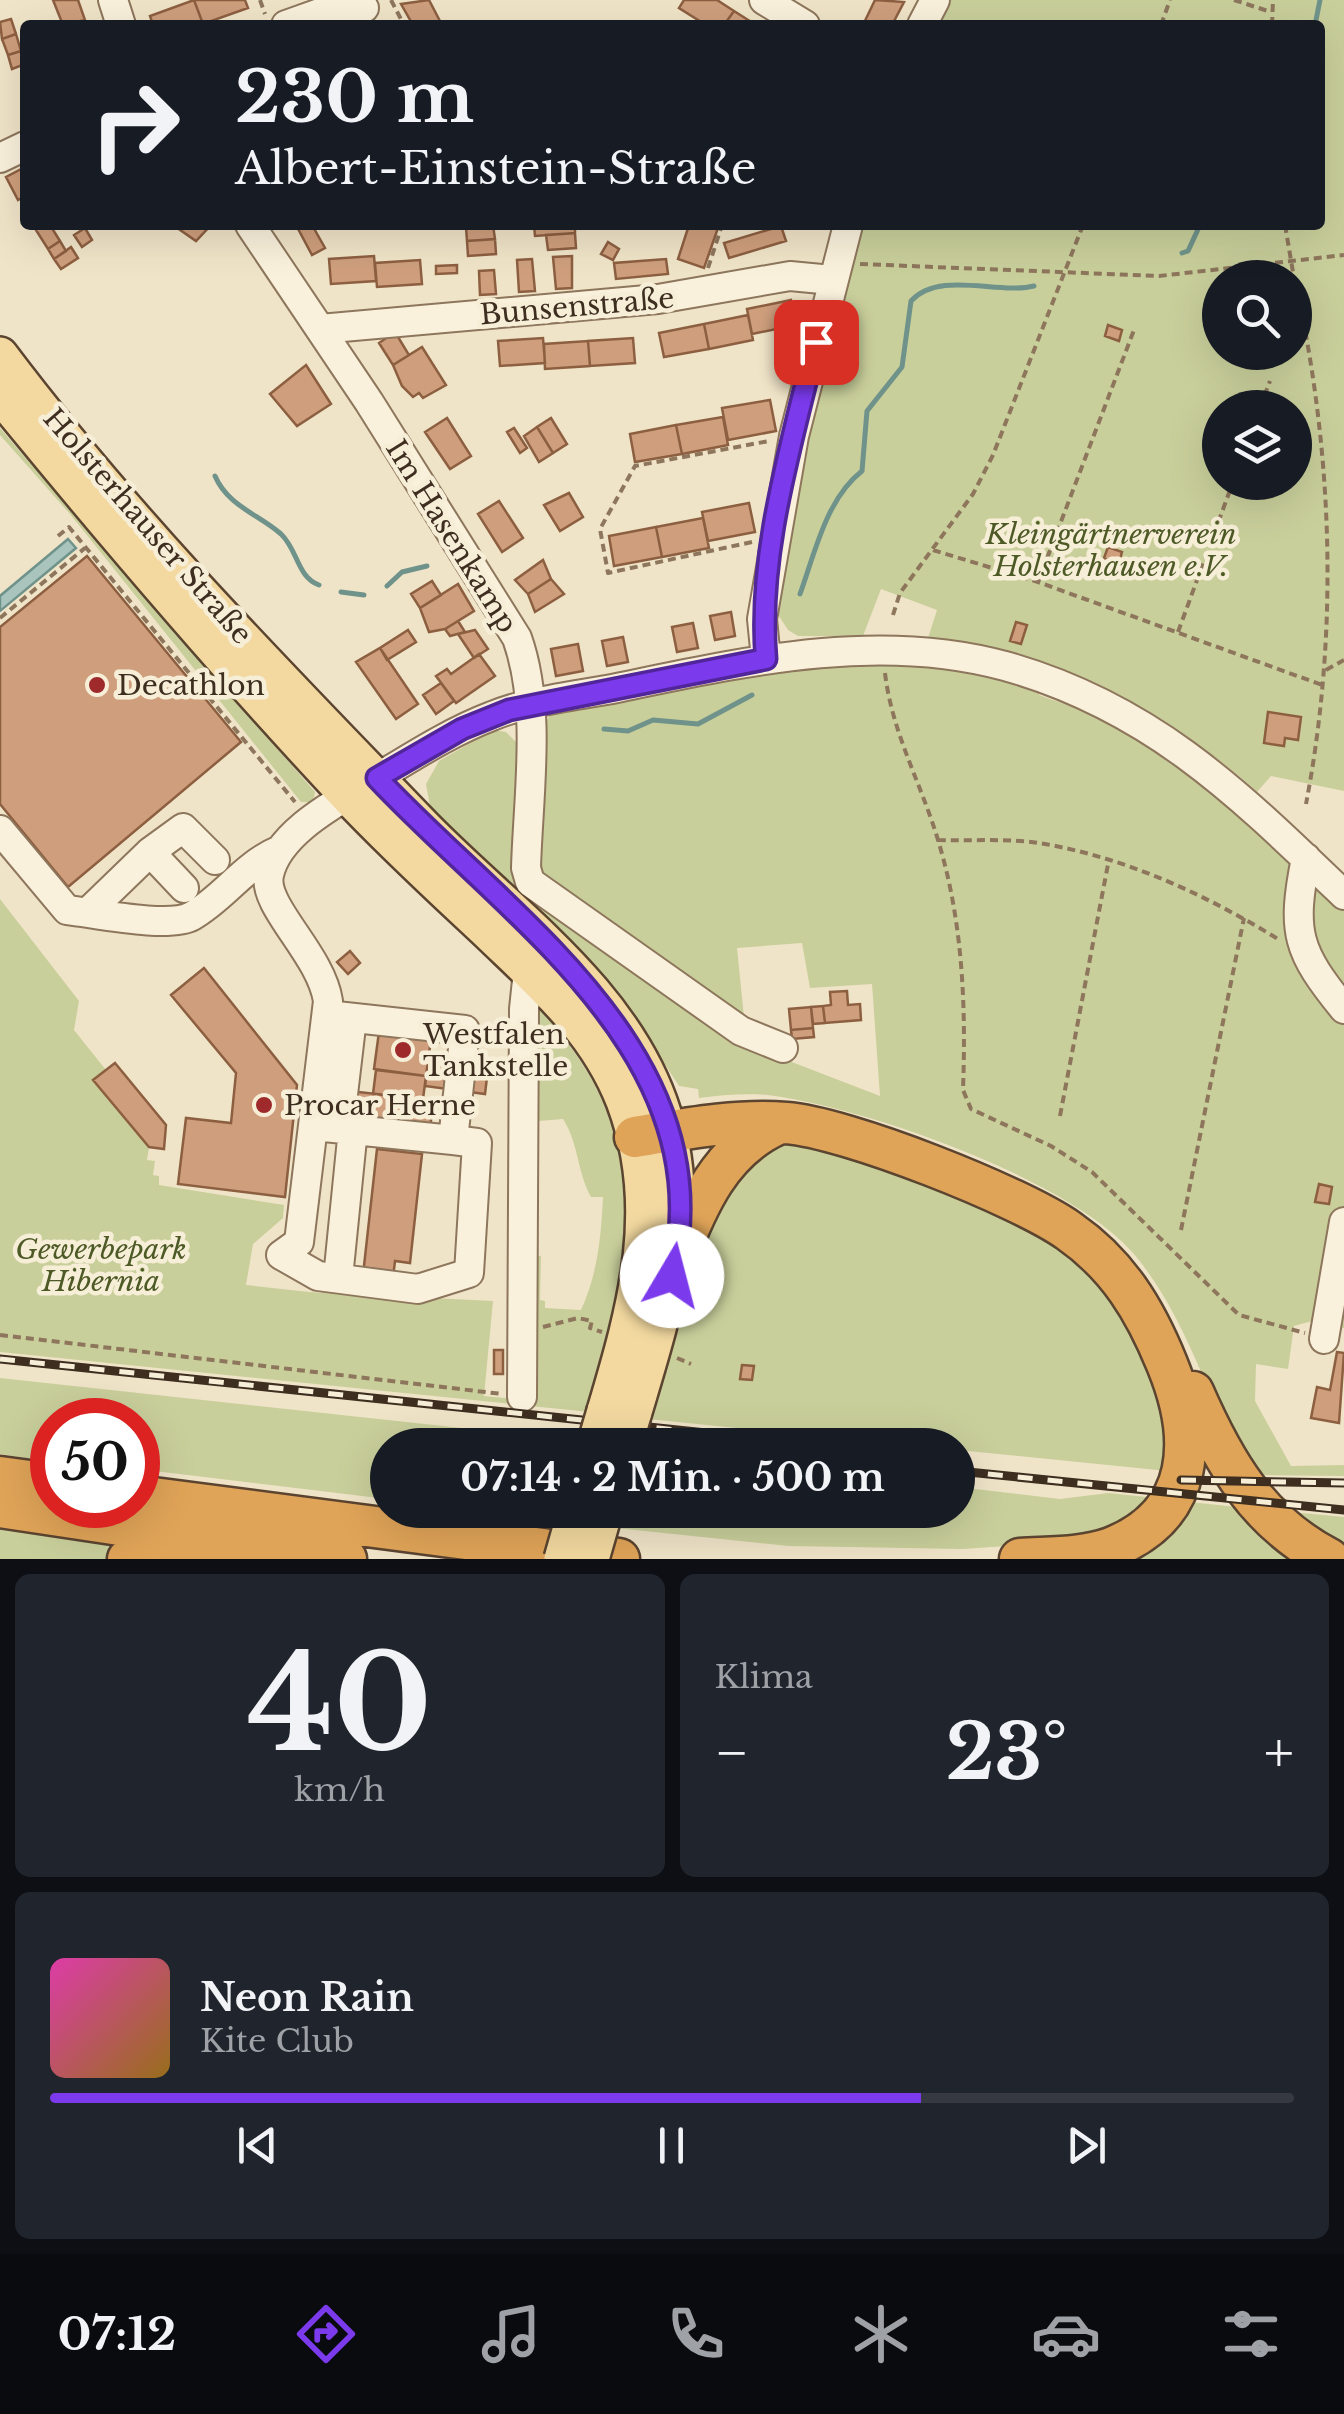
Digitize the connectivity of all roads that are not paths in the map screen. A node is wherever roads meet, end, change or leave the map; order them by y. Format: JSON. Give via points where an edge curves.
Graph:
{"nodes":[{"id":1,"x":764,"y":0,"type":"edge"},
{"id":2,"x":378,"y":4,"type":"edge"},
{"id":3,"x":300,"y":20,"type":"edge"},
{"id":4,"x":796,"y":20,"type":"edge"},
{"id":5,"x":253,"y":230,"type":"edge"},
{"id":6,"x":846,"y":230,"type":"edge"},
{"id":7,"x":834,"y":270,"type":"junction"},
{"id":8,"x":320,"y":329,"type":"junction"},
{"id":9,"x":0,"y":355,"type":"edge"},
{"id":10,"x":0,"y":396,"type":"edge"},
{"id":11,"x":766,"y":659,"type":"junction"},
{"id":12,"x":528,"y":706,"type":"junction"},
{"id":13,"x":362,"y":787,"type":"junction"},
{"id":14,"x":0,"y":830,"type":"edge"},
{"id":15,"x":280,"y":850,"type":"junction"},
{"id":16,"x":150,"y":852,"type":"junction"},
{"id":17,"x":1306,"y":858,"type":"junction"},
{"id":18,"x":215,"y":860,"type":"dead end"},
{"id":19,"x":184,"y":888,"type":"dead end"},
{"id":20,"x":1344,"y":895,"type":"edge"},
{"id":21,"x":88,"y":912,"type":"junction"},
{"id":22,"x":528,"y":970,"type":"junction"},
{"id":23,"x":1344,"y":1009,"type":"edge"},
{"id":24,"x":340,"y":1017,"type":"junction"},
{"id":25,"x":783,"y":1048,"type":"dead end"},
{"id":26,"x":782,"y":1122,"type":"junction"},
{"id":27,"x":649,"y":1126,"type":"junction"},
{"id":28,"x":335,"y":1128,"type":"junction"},
{"id":29,"x":453,"y":1140,"type":"junction"},
{"id":30,"x":1344,"y":1222,"type":"edge"},
{"id":31,"x":676,"y":1260,"type":"junction"},
{"id":32,"x":338,"y":1278,"type":"junction"},
{"id":33,"x":1324,"y":1339,"type":"road end"},
{"id":34,"x":522,"y":1396,"type":"road end"},
{"id":35,"x":621,"y":1424,"type":"edge"},
{"id":36,"x":0,"y":1477,"type":"edge"},
{"id":37,"x":30,"y":1481,"type":"edge"},
{"id":38,"x":160,"y":1499,"type":"edge"},
{"id":39,"x":0,"y":1507,"type":"edge"},
{"id":40,"x":571,"y":1528,"type":"edge"},
{"id":41,"x":600,"y":1528,"type":"edge"},
{"id":42,"x":128,"y":1559,"type":"edge"},
{"id":43,"x":271,"y":1559,"type":"edge"},
{"id":44,"x":346,"y":1559,"type":"edge"},
{"id":45,"x":562,"y":1559,"type":"edge"},
{"id":46,"x":591,"y":1559,"type":"edge"},
{"id":47,"x":619,"y":1559,"type":"edge"},
{"id":48,"x":1020,"y":1559,"type":"edge"},
{"id":49,"x":1329,"y":1559,"type":"edge"}],
"edges":[{"from":1,"to":4,"type":"street"},
{"from":2,"to":3,"type":"street"},
{"from":5,"to":8,"type":"street","name":"Im Hasenkamp"},
{"from":6,"to":7,"type":"street"},
{"from":7,"to":8,"type":"street","name":"Bunsenstraße","via":[[708,292]]},
{"from":7,"to":11,"type":"street","via":[[774,538],[762,619]]},
{"from":8,"to":12,"type":"street","name":"Im Hasenkamp","via":[[517,638]]},
{"from":9,"to":13,"type":"main road","name":"Holsterhauser Straße"},
{"from":10,"to":13,"type":"main road","name":"Holsterhauser Straße","via":[[244,683]]},
{"from":11,"to":12,"type":"street"},
{"from":11,"to":17,"type":"street","via":[[882,650],[1002,666],[1119,710],[1210,769]]},
{"from":12,"to":13,"type":"street","via":[[462,729]]},
{"from":12,"to":25,"type":"street","name":"Im Hasenkamp","via":[[530,882],[741,1031]]},
{"from":13,"to":15,"type":"street"},
{"from":13,"to":22,"type":"main road","name":"Holsterhauser Straße"},
{"from":13,"to":27,"type":"main road","name":"Holsterhauser Straße","via":[[609,1012],[639,1058]]},
{"from":14,"to":21,"type":"street","via":[[67,910]]},
{"from":15,"to":21,"type":"street","via":[[256,860],[187,918]]},
{"from":15,"to":24,"type":"street","via":[[269,893],[321,970]]},
{"from":16,"to":18,"type":"street","via":[[182,828]]},
{"from":16,"to":19,"type":"street"},
{"from":16,"to":21,"type":"street"},
{"from":17,"to":20,"type":"street"},
{"from":17,"to":23,"type":"street","via":[[1298,924],[1304,956]]},
{"from":22,"to":27,"type":"main road","name":"Holsterhauser Straße","via":[[579,1022]]},
{"from":22,"to":34,"type":"street"},
{"from":24,"to":28,"type":"street"},
{"from":24,"to":29,"type":"street","via":[[465,1030]]},
{"from":26,"to":27,"type":"highway"},
{"from":26,"to":31,"type":"highway","via":[[749,1140],[720,1169]]},
{"from":26,"to":48,"type":"highway","via":[[848,1138],[1050,1219],[1121,1278],[1151,1325],[1186,1418],[1186,1460],[1173,1495],[1148,1526],[1111,1548]]},
{"from":27,"to":31,"type":"main road","name":"Holsterhauser Straße","via":[[678,1190]]},
{"from":27,"to":35,"type":"main road","name":"Holsterhauser Straße","via":[[644,1255]]},
{"from":27,"to":49,"type":"highway","via":[[740,1103],[796,1108],[1058,1208],[1138,1280],[1247,1494],[1278,1525]]},
{"from":28,"to":29,"type":"street"},
{"from":28,"to":32,"type":"street"},
{"from":28,"to":32,"type":"street","via":[[299,1242],[281,1255],[318,1276]]},
{"from":29,"to":32,"type":"street","via":[[476,1142],[470,1273],[418,1289]]},
{"from":30,"to":33,"type":"street"},
{"from":31,"to":35,"type":"main road","name":"Holsterhauser Straße"},
{"from":36,"to":37,"type":"highway"},
{"from":38,"to":47,"type":"highway"},
{"from":39,"to":44,"type":"highway"},
{"from":40,"to":45,"type":"main road","bridge":true},
{"from":41,"to":46,"type":"main road","bridge":true},
{"from":42,"to":43,"type":"highway","via":[[190,1548]]}]}
